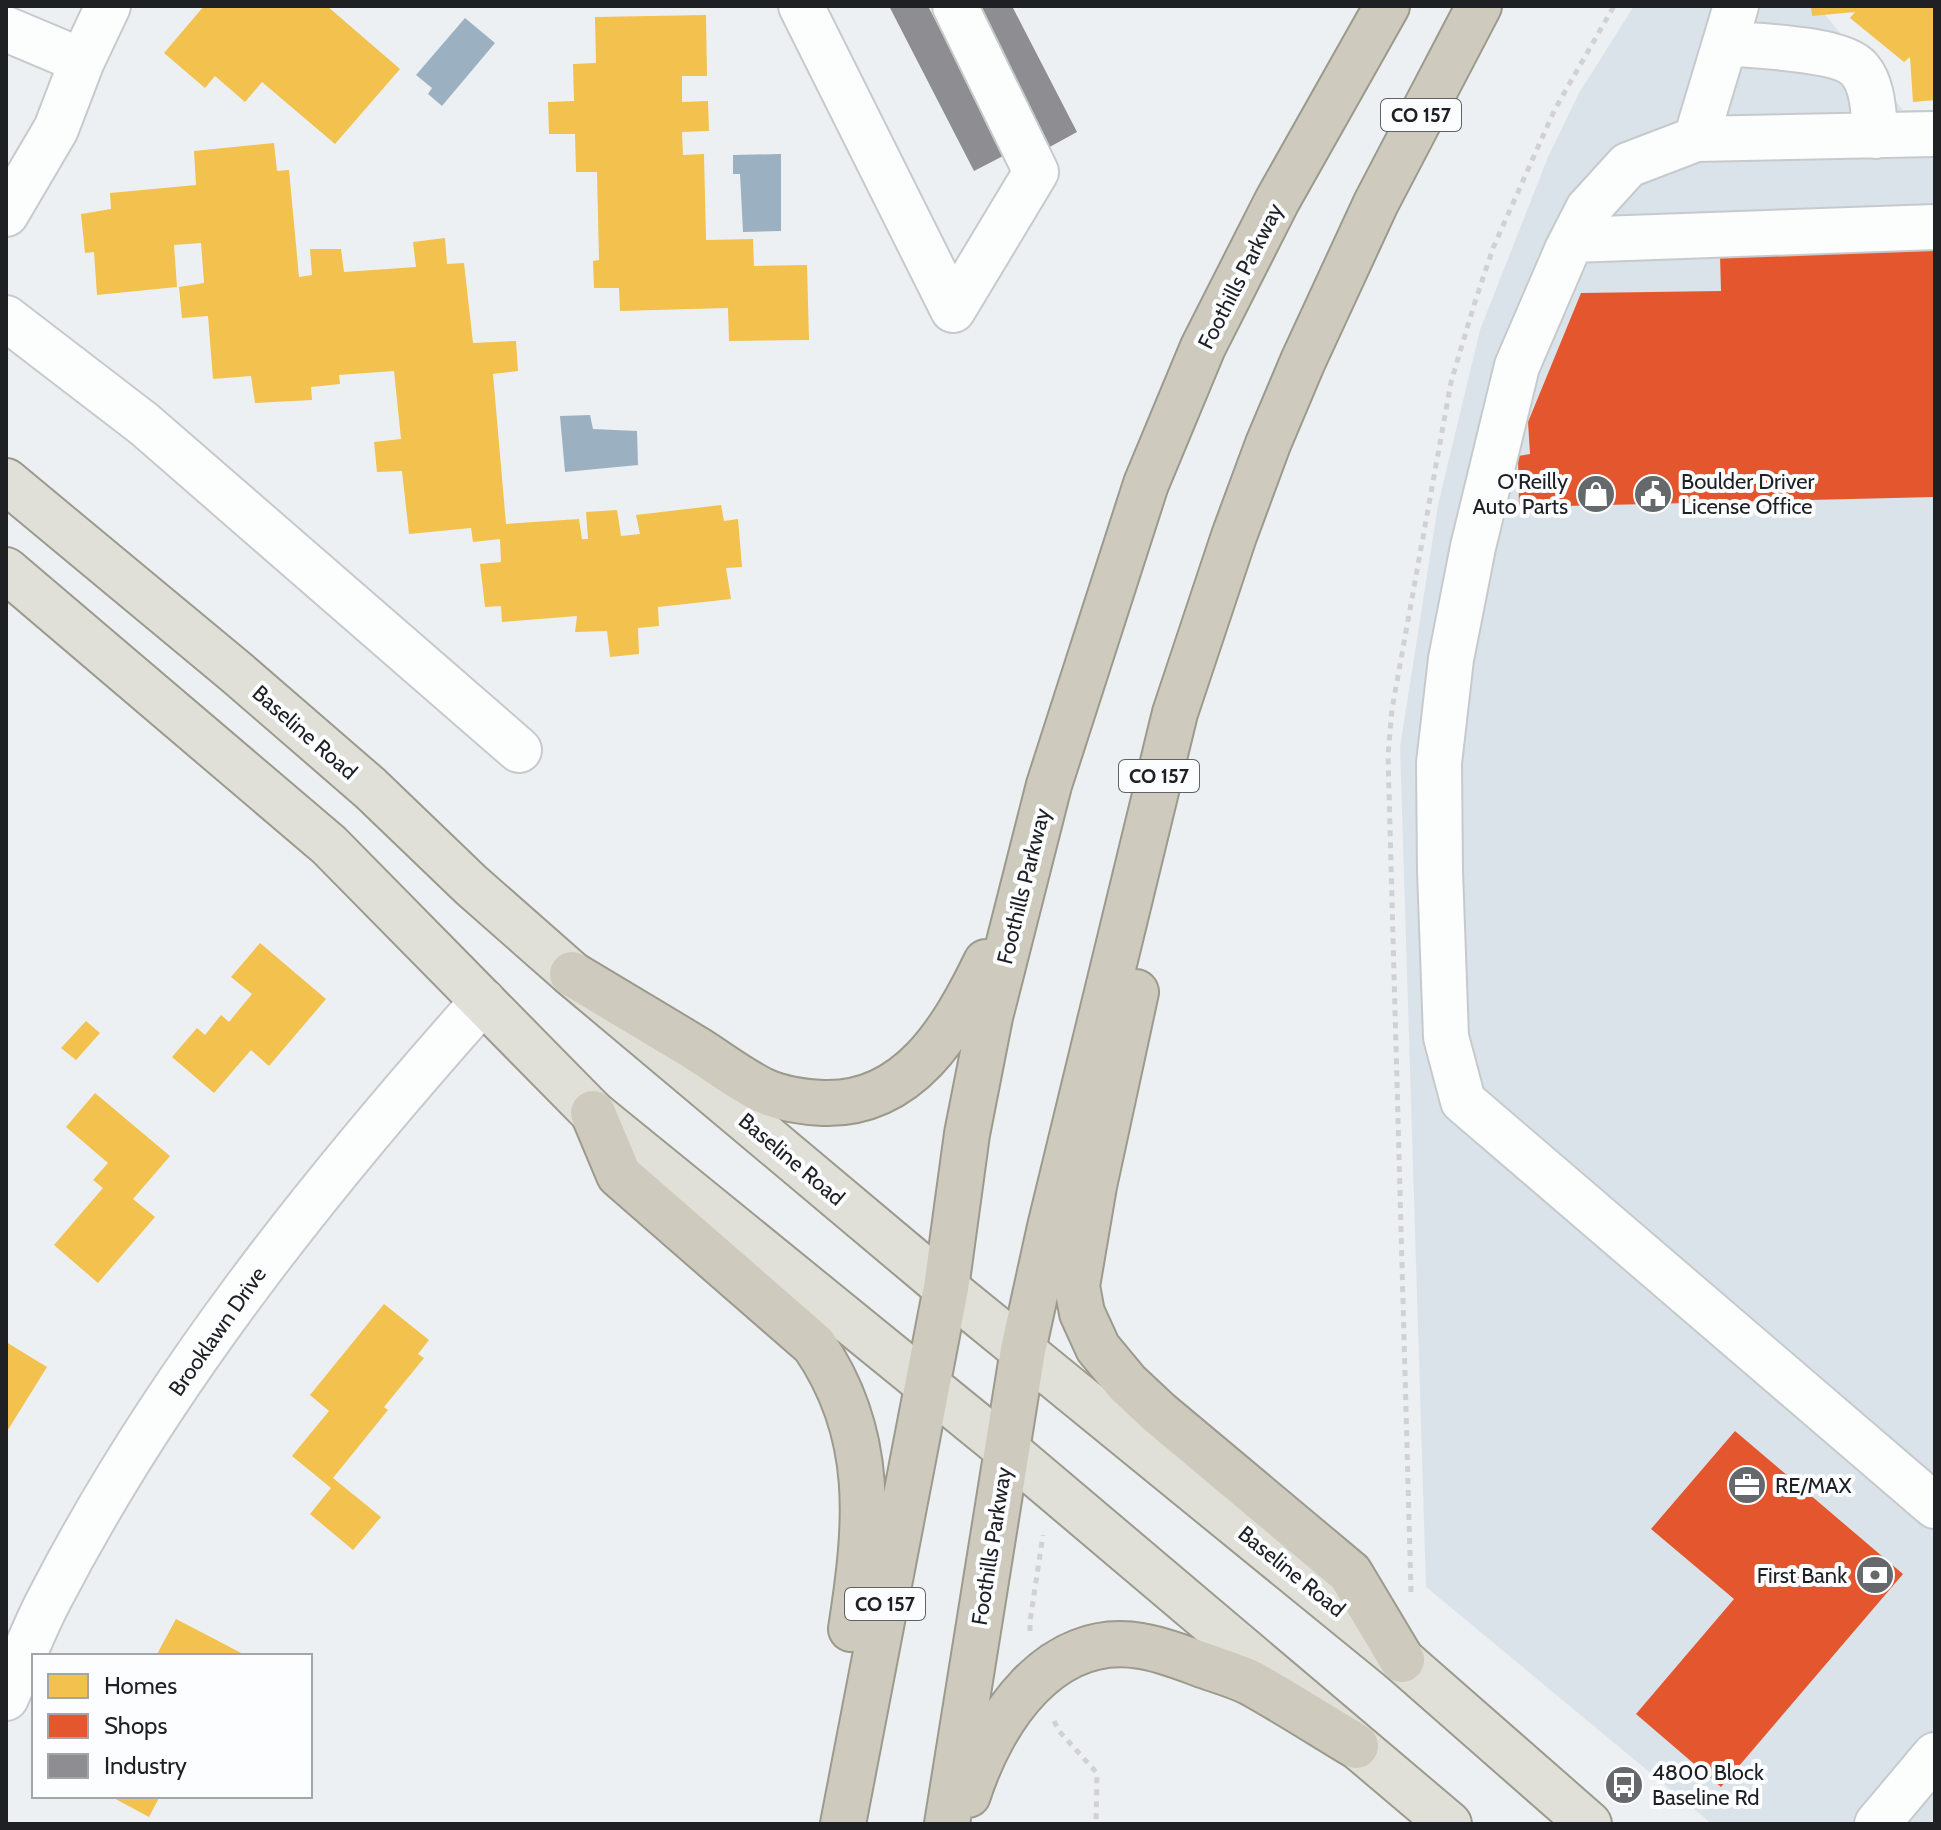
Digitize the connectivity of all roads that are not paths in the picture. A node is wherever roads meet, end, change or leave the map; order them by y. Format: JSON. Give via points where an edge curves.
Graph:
{"nodes":[{"id":1,"x":108,"y":6,"type":"edge"},
{"id":2,"x":801,"y":6,"type":"edge"},
{"id":3,"x":955,"y":6,"type":"edge"},
{"id":4,"x":1387,"y":6,"type":"edge"},
{"id":5,"x":1479,"y":6,"type":"edge"},
{"id":6,"x":1730,"y":24,"type":"edge"},
{"id":7,"x":6,"y":29,"type":"edge"},
{"id":8,"x":82,"y":61,"type":"junction"},
{"id":9,"x":1935,"y":134,"type":"edge"},
{"id":10,"x":1876,"y":136,"type":"junction"},
{"id":11,"x":1696,"y":139,"type":"junction"},
{"id":12,"x":6,"y":214,"type":"edge"},
{"id":13,"x":1935,"y":227,"type":"edge"},
{"id":14,"x":1573,"y":240,"type":"junction"},
{"id":15,"x":6,"y":318,"type":"edge"},
{"id":16,"x":6,"y":481,"type":"edge"},
{"id":17,"x":6,"y":570,"type":"edge"},
{"id":18,"x":519,"y":750,"type":"dead end"},
{"id":19,"x":1142,"y":843,"type":"junction"},
{"id":20,"x":1020,"y":891,"type":"junction"},
{"id":21,"x":572,"y":974,"type":"junction"},
{"id":22,"x":483,"y":1001,"type":"junction"},
{"id":23,"x":593,"y":1113,"type":"junction"},
{"id":24,"x":946,"y":1288,"type":"junction"},
{"id":25,"x":1023,"y":1350,"type":"junction"},
{"id":26,"x":927,"y":1383,"type":"junction"},
{"id":27,"x":1006,"y":1449,"type":"junction"},
{"id":28,"x":1935,"y":1506,"type":"edge"},
{"id":29,"x":1402,"y":1660,"type":"junction"},
{"id":30,"x":6,"y":1698,"type":"edge"},
{"id":31,"x":1356,"y":1746,"type":"junction"},
{"id":32,"x":1935,"y":1755,"type":"edge"},
{"id":33,"x":820,"y":1824,"type":"edge"},
{"id":34,"x":843,"y":1824,"type":"edge"},
{"id":35,"x":947,"y":1824,"type":"edge"},
{"id":36,"x":959,"y":1824,"type":"edge"},
{"id":37,"x":1449,"y":1824,"type":"edge"},
{"id":38,"x":1589,"y":1824,"type":"edge"},
{"id":39,"x":1877,"y":1824,"type":"edge"}],
"edges":[{"from":1,"to":8,"type":"street"},
{"from":2,"to":3,"type":"street","via":[[953,310],[1036,172]]},
{"from":4,"to":20,"type":"highway","name":"Foothills Parkway","number":"CO 157","via":[[1228,295],[1146,484]]},
{"from":5,"to":19,"type":"highway","name":"Foothills Parkway","number":"CO 157","via":[[1339,278],[1268,444],[1175,713]]},
{"from":6,"to":10,"type":"street","via":[[1832,54],[1858,68],[1870,88]]},
{"from":6,"to":11,"type":"street"},
{"from":7,"to":8,"type":"street"},
{"from":8,"to":12,"type":"street","via":[[56,129]]},
{"from":9,"to":10,"type":"street"},
{"from":10,"to":11,"type":"street"},
{"from":11,"to":14,"type":"street","via":[[1628,165],[1588,209]]},
{"from":13,"to":14,"type":"street"},
{"from":14,"to":28,"type":"street","via":[[1517,366],[1451,659],[1439,763],[1441,887],[1446,1037],[1463,1101]]},
{"from":15,"to":18,"type":"street","via":[[144,424]]},
{"from":16,"to":21,"type":"main road","name":"Baseline Road","via":[[370,788]]},
{"from":17,"to":22,"type":"main road","via":[[329,845]]},
{"from":19,"to":25,"type":"highway","name":"Foothills Parkway","number":"CO 157"},
{"from":19,"to":29,"type":"highway","via":[[1142,967],[1089,1214],[1077,1286],[1082,1313],[1098,1348],[1127,1383],[1350,1573]]},
{"from":20,"to":21,"type":"highway","via":[[964,1008],[938,1045],[894,1085],[841,1104],[803,1102],[765,1091]]},
{"from":20,"to":24,"type":"highway","name":"Foothills Parkway","number":"CO 157","via":[[967,1134]]},
{"from":21,"to":24,"type":"main road","name":"Baseline Road"},
{"from":22,"to":23,"type":"main road"},
{"from":22,"to":30,"type":"street","name":"Brooklawn Drive","via":[[362,1141],[230,1307],[121,1471],[49,1600]]},
{"from":23,"to":26,"type":"main road"},
{"from":23,"to":33,"type":"highway","via":[[619,1175],[814,1345],[847,1406],[862,1474],[859,1572]]},
{"from":24,"to":25,"type":"main road","name":"Baseline Road"},
{"from":24,"to":26,"type":"highway","name":"Foothills Parkway","number":"CO 157"},
{"from":25,"to":27,"type":"highway","name":"Foothills Parkway","number":"CO 157"},
{"from":25,"to":29,"type":"main road","name":"Baseline Road"},
{"from":26,"to":27,"type":"main road"},
{"from":26,"to":34,"type":"highway","name":"Foothills Parkway","number":"CO 157"},
{"from":27,"to":31,"type":"main road"},
{"from":27,"to":35,"type":"highway","name":"Foothills Parkway","number":"CO 157"},
{"from":29,"to":38,"type":"main road","name":"Baseline Road"},
{"from":31,"to":36,"type":"highway","via":[[1248,1682],[1140,1645],[1102,1646],[1067,1656],[1034,1679],[1001,1721]]},
{"from":31,"to":37,"type":"main road"},
{"from":32,"to":39,"type":"street"}]}
